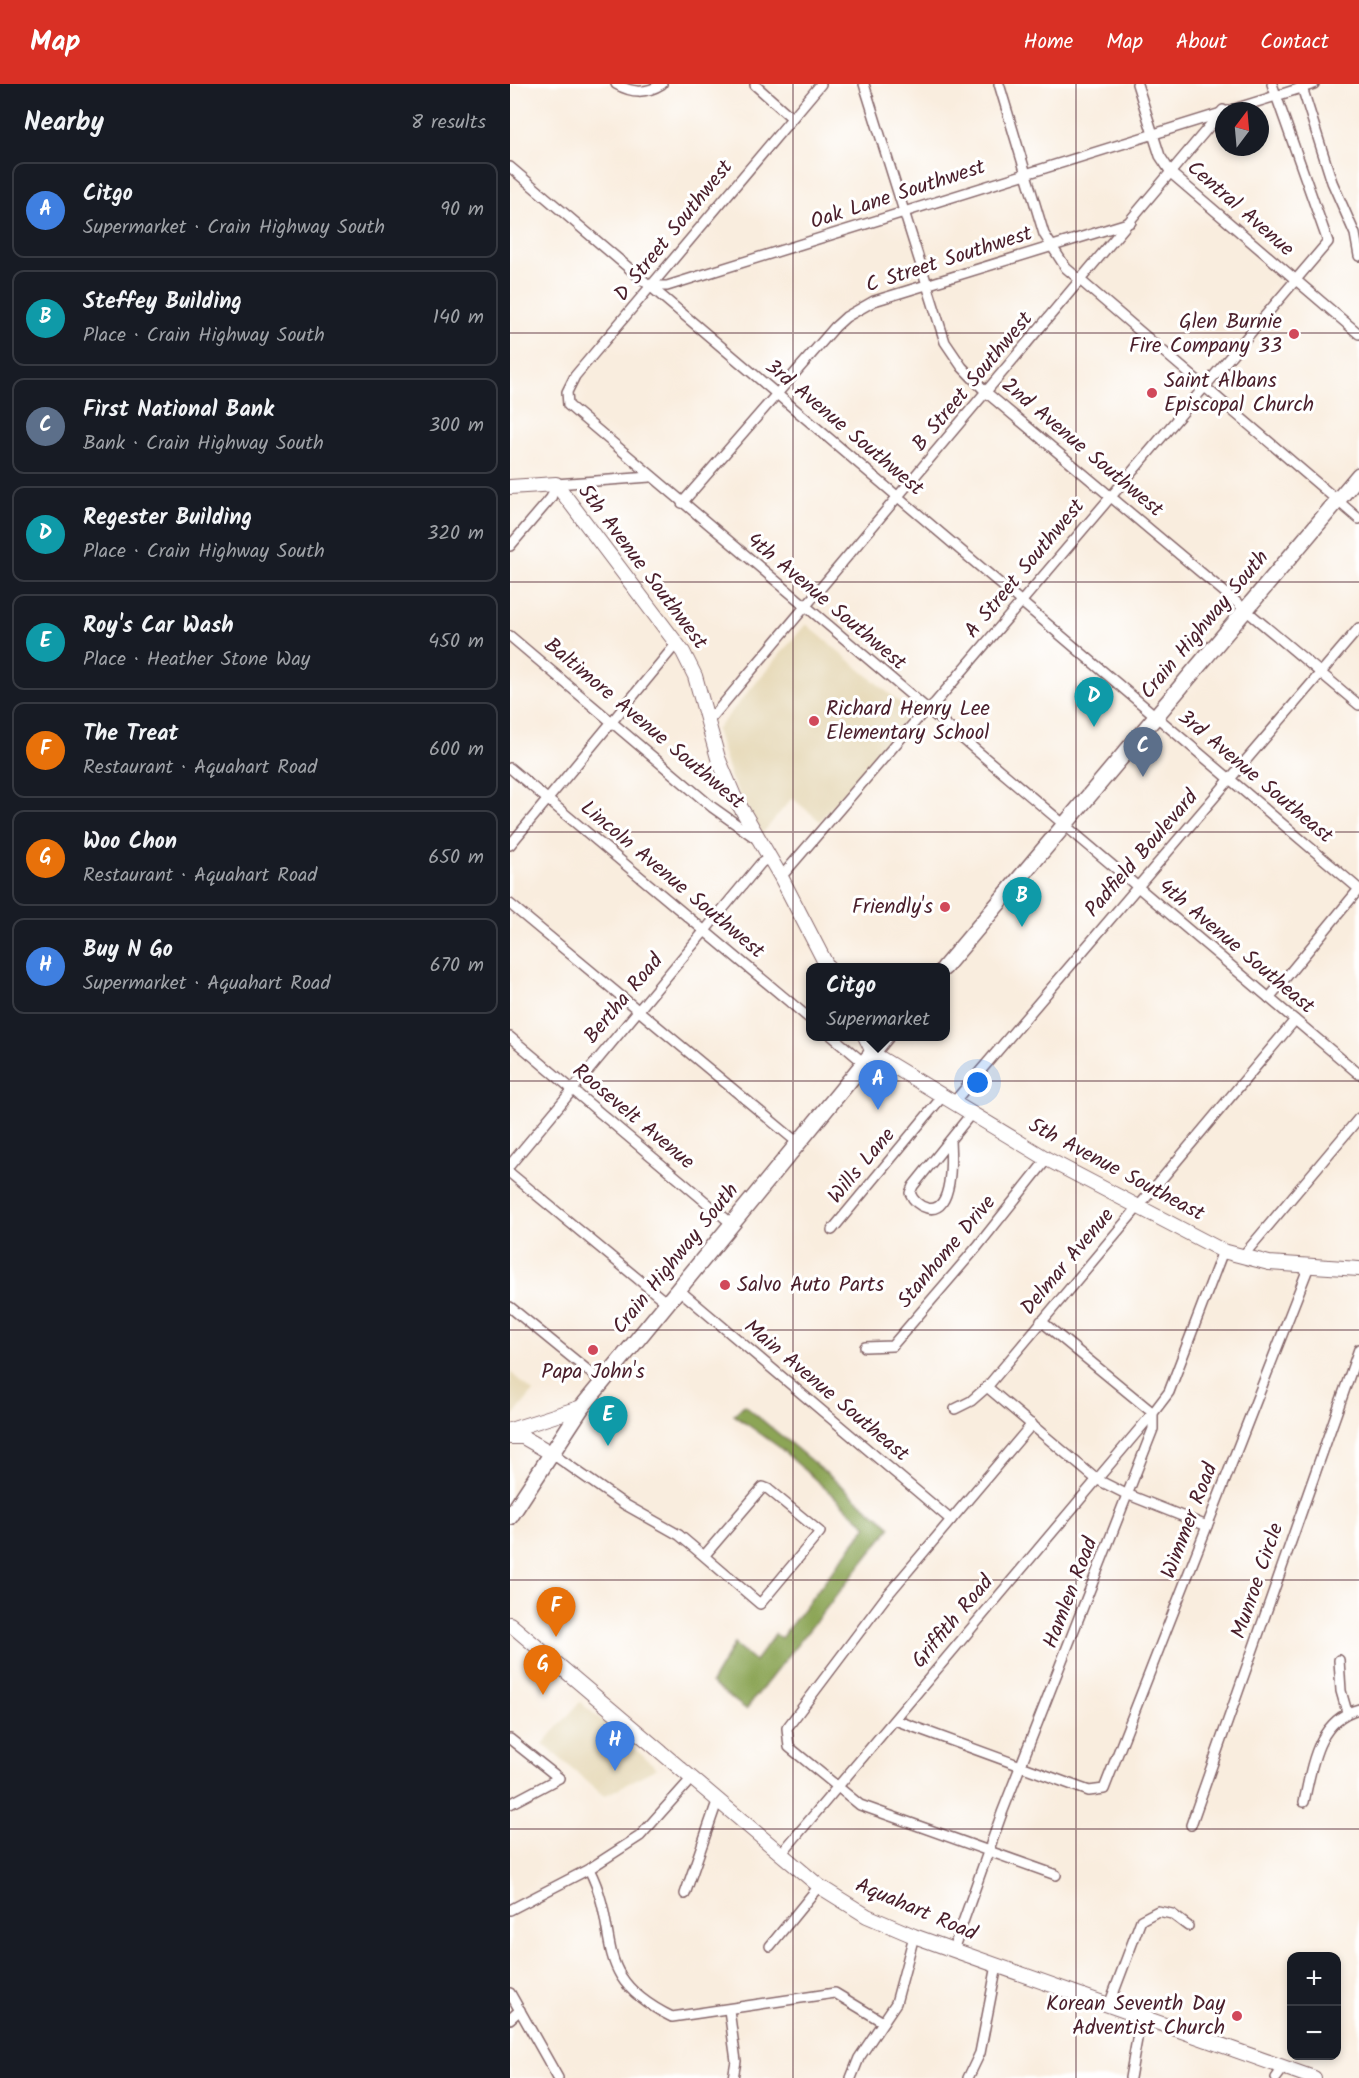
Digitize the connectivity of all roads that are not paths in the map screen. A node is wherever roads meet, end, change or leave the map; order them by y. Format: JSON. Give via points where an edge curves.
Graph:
{"nodes":[{"id":1,"x":616,"y":84,"type":"edge"},
{"id":2,"x":662,"y":84,"type":"edge"},
{"id":3,"x":821,"y":84,"type":"edge"},
{"id":4,"x":864,"y":84,"type":"edge"},
{"id":5,"x":999,"y":84,"type":"edge"},
{"id":6,"x":1137,"y":84,"type":"edge"},
{"id":7,"x":1272,"y":84,"type":"edge"},
{"id":8,"x":1314,"y":84,"type":"edge"},
{"id":9,"x":755,"y":85,"type":"edge"},
{"id":10,"x":1301,"y":86,"type":"edge"},
{"id":11,"x":1275,"y":95,"type":"junction"},
{"id":12,"x":1251,"y":102,"type":"edge"},
{"id":13,"x":1215,"y":113,"type":"edge"},
{"id":14,"x":792,"y":118,"type":"junction"},
{"id":15,"x":1215,"y":120,"type":"edge"},
{"id":16,"x":1152,"y":133,"type":"junction"},
{"id":17,"x":510,"y":167,"type":"edge"},
{"id":18,"x":1026,"y":173,"type":"junction"},
{"id":19,"x":1172,"y":174,"type":"junction"},
{"id":20,"x":905,"y":212,"type":"junction"},
{"id":21,"x":1131,"y":222,"type":"junction"},
{"id":22,"x":1050,"y":246,"type":"junction"},
{"id":23,"x":1359,"y":256,"type":"edge"},
{"id":24,"x":1295,"y":281,"type":"junction"},
{"id":25,"x":1080,"y":283,"type":"junction"},
{"id":26,"x":926,"y":284,"type":"junction"},
{"id":27,"x":653,"y":286,"type":"junction"},
{"id":28,"x":1359,"y":334,"type":"edge"},
{"id":29,"x":1203,"y":388,"type":"junction"},
{"id":30,"x":775,"y":393,"type":"junction"},
{"id":31,"x":987,"y":393,"type":"junction"},
{"id":32,"x":568,"y":405,"type":"joint"},
{"id":33,"x":1359,"y":475,"type":"edge"},
{"id":34,"x":650,"y":477,"type":"junction"},
{"id":35,"x":556,"y":484,"type":"junction"},
{"id":36,"x":510,"y":487,"type":"edge"},
{"id":37,"x":1111,"y":495,"type":"junction"},
{"id":38,"x":898,"y":499,"type":"junction"},
{"id":39,"x":1337,"y":501,"type":"junction"},
{"id":40,"x":682,"y":504,"type":"junction"},
{"id":41,"x":1359,"y":519,"type":"edge"},
{"id":42,"x":510,"y":546,"type":"edge"},
{"id":43,"x":1020,"y":603,"type":"junction"},
{"id":44,"x":806,"y":608,"type":"junction"},
{"id":45,"x":1246,"y":608,"type":"junction"},
{"id":46,"x":1359,"y":628,"type":"edge"},
{"id":47,"x":510,"y":636,"type":"edge"},
{"id":48,"x":677,"y":643,"type":"junction"},
{"id":49,"x":1321,"y":672,"type":"junction"},
{"id":50,"x":1359,"y":705,"type":"edge"},
{"id":51,"x":927,"y":710,"type":"junction"},
{"id":52,"x":1154,"y":717,"type":"junction"},
{"id":53,"x":612,"y":722,"type":"junction"},
{"id":54,"x":708,"y":722,"type":"junction"},
{"id":55,"x":510,"y":768,"type":"edge"},
{"id":56,"x":1230,"y":780,"type":"junction"},
{"id":57,"x":549,"y":800,"type":"junction"},
{"id":58,"x":1063,"y":825,"type":"junction"},
{"id":59,"x":757,"y":839,"type":"junction"},
{"id":60,"x":510,"y":845,"type":"edge"},
{"id":61,"x":769,"y":858,"type":"junction"},
{"id":62,"x":781,"y":877,"type":"junction"},
{"id":63,"x":1138,"y":888,"type":"junction"},
{"id":64,"x":1359,"y":889,"type":"edge"},
{"id":65,"x":510,"y":904,"type":"edge"},
{"id":66,"x":704,"y":931,"type":"junction"},
{"id":67,"x":825,"y":963,"type":"edge"},
{"id":68,"x":948,"y":963,"type":"edge"},
{"id":69,"x":1269,"y":998,"type":"junction"},
{"id":70,"x":638,"y":1010,"type":"junction"},
{"id":71,"x":806,"y":1016,"type":"edge"},
{"id":72,"x":1295,"y":1020,"type":"junction"},
{"id":73,"x":510,"y":1037,"type":"edge"},
{"id":74,"x":840,"y":1041,"type":"edge"},
{"id":75,"x":866,"y":1041,"type":"edge"},
{"id":76,"x":882,"y":1041,"type":"edge"},
{"id":77,"x":868,"y":1058,"type":"junction"},
{"id":78,"x":1359,"y":1074,"type":"edge"},
{"id":79,"x":573,"y":1089,"type":"junction"},
{"id":80,"x":947,"y":1100,"type":"junction"},
{"id":81,"x":971,"y":1114,"type":"junction"},
{"id":82,"x":1359,"y":1118,"type":"edge"},
{"id":83,"x":950,"y":1140,"type":"junction"},
{"id":84,"x":798,"y":1143,"type":"junction"},
{"id":85,"x":1047,"y":1159,"type":"junction"},
{"id":86,"x":510,"y":1165,"type":"edge"},
{"id":87,"x":510,"y":1173,"type":"edge"},
{"id":88,"x":1138,"y":1206,"type":"junction"},
{"id":89,"x":732,"y":1224,"type":"junction"},
{"id":90,"x":832,"y":1230,"type":"dead end"},
{"id":91,"x":1223,"y":1251,"type":"junction"},
{"id":92,"x":1242,"y":1257,"type":"junction"},
{"id":93,"x":1309,"y":1266,"type":"junction"},
{"id":94,"x":1359,"y":1269,"type":"edge"},
{"id":95,"x":678,"y":1289,"type":"junction"},
{"id":96,"x":667,"y":1303,"type":"junction"},
{"id":97,"x":510,"y":1307,"type":"edge"},
{"id":98,"x":1041,"y":1321,"type":"junction"},
{"id":99,"x":864,"y":1347,"type":"dead end"},
{"id":100,"x":1359,"y":1349,"type":"edge"},
{"id":101,"x":602,"y":1382,"type":"junction"},
{"id":102,"x":987,"y":1387,"type":"junction"},
{"id":103,"x":582,"y":1407,"type":"junction"},
{"id":104,"x":955,"y":1409,"type":"dead end"},
{"id":105,"x":1153,"y":1413,"type":"junction"},
{"id":106,"x":1032,"y":1424,"type":"junction"},
{"id":107,"x":510,"y":1430,"type":"edge"},
{"id":108,"x":510,"y":1437,"type":"edge"},
{"id":109,"x":551,"y":1453,"type":"junction"},
{"id":110,"x":1096,"y":1479,"type":"junction"},
{"id":111,"x":1128,"y":1495,"type":"junction"},
{"id":112,"x":510,"y":1517,"type":"edge"},
{"id":113,"x":951,"y":1520,"type":"junction"},
{"id":114,"x":1207,"y":1526,"type":"junction"},
{"id":115,"x":704,"y":1556,"type":"junction"},
{"id":116,"x":510,"y":1624,"type":"edge"},
{"id":117,"x":1339,"y":1660,"type":"dead end"},
{"id":118,"x":1359,"y":1709,"type":"edge"},
{"id":119,"x":1347,"y":1712,"type":"junction"},
{"id":120,"x":895,"y":1720,"type":"junction"},
{"id":121,"x":510,"y":1739,"type":"edge"},
{"id":122,"x":1022,"y":1767,"type":"junction"},
{"id":123,"x":692,"y":1778,"type":"junction"},
{"id":124,"x":838,"y":1788,"type":"junction"},
{"id":125,"x":718,"y":1799,"type":"junction"},
{"id":126,"x":1304,"y":1802,"type":"dead end"},
{"id":127,"x":510,"y":1804,"type":"edge"},
{"id":128,"x":1191,"y":1825,"type":"dead end"},
{"id":129,"x":989,"y":1852,"type":"junction"},
{"id":130,"x":781,"y":1854,"type":"junction"},
{"id":131,"x":589,"y":1869,"type":"junction"},
{"id":132,"x":1056,"y":1875,"type":"dead end"},
{"id":133,"x":819,"y":1886,"type":"junction"},
{"id":134,"x":685,"y":1894,"type":"dead end"},
{"id":135,"x":510,"y":1910,"type":"edge"},
{"id":136,"x":1188,"y":1926,"type":"dead end"},
{"id":137,"x":914,"y":1936,"type":"junction"},
{"id":138,"x":770,"y":1946,"type":"dead end"},
{"id":139,"x":952,"y":1950,"type":"junction"},
{"id":140,"x":997,"y":1965,"type":"junction"},
{"id":141,"x":510,"y":1993,"type":"edge"},
{"id":142,"x":1109,"y":2005,"type":"junction"},
{"id":143,"x":519,"y":2010,"type":"junction"},
{"id":144,"x":729,"y":2010,"type":"junction"},
{"id":145,"x":1141,"y":2017,"type":"junction"},
{"id":146,"x":510,"y":2019,"type":"edge"},
{"id":147,"x":883,"y":2022,"type":"junction"},
{"id":148,"x":1280,"y":2073,"type":"edge"},
{"id":149,"x":558,"y":2078,"type":"edge"},
{"id":150,"x":733,"y":2078,"type":"edge"},
{"id":151,"x":850,"y":2078,"type":"edge"},
{"id":152,"x":968,"y":2078,"type":"edge"},
{"id":153,"x":1130,"y":2078,"type":"edge"},
{"id":154,"x":1314,"y":2078,"type":"edge"}],
"edges":[{"from":1,"to":2,"type":"street","via":[[640,92]]},
{"from":3,"to":14,"type":"street","name":"D Street Southwest"},
{"from":4,"to":20,"type":"street","name":"2nd Avenue Southwest"},
{"from":5,"to":18,"type":"street"},
{"from":6,"to":16,"type":"street","name":"Central Avenue"},
{"from":7,"to":11,"type":"street"},
{"from":8,"to":10,"type":"street","name":"Oak Lane Southwest"},
{"from":9,"to":14,"type":"street"},
{"from":10,"to":11,"type":"street","name":"Oak Lane Southwest"},
{"from":10,"to":23,"type":"street","via":[[1332,182],[1356,234]]},
{"from":11,"to":12,"type":"street","name":"Oak Lane Southwest"},
{"from":11,"to":24,"type":"street","name":"A Street Southwest","via":[[1328,242]]},
{"from":13,"to":16,"type":"street","name":"Oak Lane Southwest"},
{"from":14,"to":27,"type":"street","name":"D Street Southwest","via":[[656,276]]},
{"from":15,"to":19,"type":"street","name":"B Street Southwest"},
{"from":16,"to":18,"type":"street","name":"Oak Lane Southwest"},
{"from":16,"to":19,"type":"street","name":"Central Avenue","via":[[1164,165]]},
{"from":17,"to":27,"type":"street","name":"3rd Avenue Southwest"},
{"from":18,"to":20,"type":"street","name":"Oak Lane Southwest"},
{"from":18,"to":22,"type":"street"},
{"from":19,"to":21,"type":"street","name":"B Street Southwest"},
{"from":19,"to":24,"type":"street","name":"Central Avenue"},
{"from":20,"to":26,"type":"street","name":"2nd Avenue Southwest"},
{"from":20,"to":27,"type":"street","name":"Oak Lane Southwest","via":[[667,286]]},
{"from":21,"to":22,"type":"street","name":"C Street Southwest"},
{"from":21,"to":25,"type":"street","name":"B Street Southwest"},
{"from":22,"to":25,"type":"street"},
{"from":22,"to":26,"type":"street","name":"C Street Southwest"},
{"from":24,"to":28,"type":"street","name":"Central Avenue"},
{"from":24,"to":29,"type":"street","name":"A Street Southwest"},
{"from":25,"to":29,"type":"street"},
{"from":25,"to":31,"type":"street","name":"B Street Southwest"},
{"from":26,"to":30,"type":"street","name":"C Street Southwest","via":[[874,301],[846,317]]},
{"from":26,"to":31,"type":"street","name":"2nd Avenue Southwest","via":[[952,355]]},
{"from":27,"to":30,"type":"street","name":"3rd Avenue Southwest"},
{"from":27,"to":32,"type":"street","name":"D Street Southwest","via":[[570,383]]},
{"from":29,"to":37,"type":"street","name":"A Street Southwest"},
{"from":29,"to":39,"type":"street"},
{"from":30,"to":38,"type":"street","name":"3rd Avenue Southwest"},
{"from":30,"to":40,"type":"street","name":"C Street Southwest"},
{"from":31,"to":37,"type":"street","name":"2nd Avenue Southwest"},
{"from":31,"to":38,"type":"street","name":"B Street Southwest"},
{"from":32,"to":34,"type":"street","name":"4th Avenue Southwest"},
{"from":33,"to":39,"type":"main road","name":"Crain Highway South"},
{"from":34,"to":35,"type":"street"},
{"from":34,"to":40,"type":"street","name":"4th Avenue Southwest"},
{"from":35,"to":36,"type":"street"},
{"from":35,"to":42,"type":"street","via":[[551,498]]},
{"from":35,"to":48,"type":"street","name":"5th Avenue Southwest"},
{"from":37,"to":43,"type":"street","name":"A Street Southwest"},
{"from":37,"to":45,"type":"street","name":"2nd Avenue Southwest"},
{"from":38,"to":43,"type":"street","name":"3rd Avenue Southwest"},
{"from":38,"to":44,"type":"street","name":"B Street Southwest"},
{"from":39,"to":41,"type":"street"},
{"from":39,"to":45,"type":"main road","name":"Crain Highway South"},
{"from":40,"to":44,"type":"street","name":"4th Avenue Southwest"},
{"from":43,"to":51,"type":"street","name":"A Street Southwest"},
{"from":43,"to":52,"type":"street","name":"3rd Avenue Southwest"},
{"from":44,"to":51,"type":"street","name":"4th Avenue Southwest"},
{"from":44,"to":54,"type":"street","name":"B Street Southwest"},
{"from":45,"to":49,"type":"street","name":"2nd Avenue Southwest"},
{"from":45,"to":52,"type":"main road","name":"Crain Highway South"},
{"from":46,"to":49,"type":"street","name":"Padfield Boulevard"},
{"from":47,"to":53,"type":"street","name":"Baltimore Avenue Southwest"},
{"from":48,"to":53,"type":"street"},
{"from":48,"to":54,"type":"street","name":"5th Avenue Southwest","via":[[695,676]]},
{"from":49,"to":50,"type":"street","name":"2nd Avenue Southwest"},
{"from":49,"to":56,"type":"street","name":"Padfield Boulevard"},
{"from":51,"to":58,"type":"street","name":"4th Avenue Southwest"},
{"from":51,"to":62,"type":"street","name":"A Street Southwest"},
{"from":52,"to":56,"type":"street","name":"3rd Avenue Southeast"},
{"from":52,"to":58,"type":"main road","name":"Crain Highway South"},
{"from":53,"to":57,"type":"street"},
{"from":53,"to":59,"type":"street","name":"Baltimore Avenue Southwest","via":[[712,807]]},
{"from":54,"to":59,"type":"street","name":"5th Avenue Southwest","via":[[728,783]]},
{"from":55,"to":57,"type":"street","name":"Lincoln Avenue Southwest"},
{"from":56,"to":63,"type":"street","name":"Padfield Boulevard"},
{"from":56,"to":64,"type":"street","name":"3rd Avenue Southeast"},
{"from":57,"to":60,"type":"street"},
{"from":57,"to":66,"type":"street","name":"Lincoln Avenue Southwest"},
{"from":58,"to":63,"type":"street","name":"4th Avenue Southeast"},
{"from":58,"to":68,"type":"main road","name":"Crain Highway South"},
{"from":59,"to":61,"type":"street","name":"5th Avenue Southwest"},
{"from":61,"to":62,"type":"street","name":"5th Avenue Southwest"},
{"from":61,"to":66,"type":"street","name":"Bertha Road"},
{"from":62,"to":67,"type":"street","name":"5th Avenue Southwest"},
{"from":63,"to":69,"type":"street","name":"4th Avenue Southeast"},
{"from":63,"to":80,"type":"street","name":"Padfield Boulevard"},
{"from":64,"to":69,"type":"street"},
{"from":65,"to":70,"type":"street"},
{"from":66,"to":70,"type":"street","name":"Bertha Road"},
{"from":66,"to":71,"type":"street","name":"Lincoln Avenue Southwest"},
{"from":69,"to":72,"type":"street","name":"4th Avenue Southeast"},
{"from":70,"to":79,"type":"street","name":"Bertha Road"},
{"from":70,"to":84,"type":"street"},
{"from":72,"to":78,"type":"street","name":"4th Avenue Southeast"},
{"from":72,"to":88,"type":"street","name":"Delmar Avenue"},
{"from":73,"to":79,"type":"street","name":"Roosevelt Avenue"},
{"from":74,"to":77,"type":"street"},
{"from":75,"to":77,"type":"street"},
{"from":76,"to":77,"type":"main road","name":"Crain Highway South"},
{"from":77,"to":80,"type":"street","name":"5th Avenue Southeast"},
{"from":77,"to":84,"type":"main road","name":"Crain Highway South"},
{"from":79,"to":86,"type":"street","name":"Bertha Road"},
{"from":79,"to":89,"type":"street","name":"Roosevelt Avenue"},
{"from":80,"to":81,"type":"street","name":"5th Avenue Southeast"},
{"from":80,"to":90,"type":"street","name":"Wills Lane"},
{"from":81,"to":83,"type":"street"},
{"from":81,"to":85,"type":"street","name":"5th Avenue Southeast"},
{"from":82,"to":92,"type":"street"},
{"from":83,"to":83,"type":"street","via":[[910,1193],[913,1200],[926,1208],[941,1207],[946,1193],[952,1169]]},
{"from":84,"to":89,"type":"main road","name":"Crain Highway South"},
{"from":85,"to":88,"type":"street","name":"5th Avenue Southeast"},
{"from":85,"to":99,"type":"street","name":"Stanhome Drive","via":[[892,1347]]},
{"from":87,"to":96,"type":"street"},
{"from":88,"to":91,"type":"street","name":"5th Avenue Southeast"},
{"from":88,"to":98,"type":"street","name":"Delmar Avenue"},
{"from":89,"to":95,"type":"main road","name":"Crain Highway South"},
{"from":91,"to":92,"type":"street","name":"5th Avenue Southeast"},
{"from":91,"to":105,"type":"street","name":"Hamlen Road","via":[[1169,1392]]},
{"from":92,"to":93,"type":"street","name":"5th Avenue Southeast"},
{"from":93,"to":94,"type":"street","name":"5th Avenue Southeast"},
{"from":93,"to":114,"type":"street","name":"Wimmer Road"},
{"from":95,"to":96,"type":"main road","name":"Crain Highway South"},
{"from":95,"to":113,"type":"street","name":"Main Avenue Southeast"},
{"from":96,"to":101,"type":"main road","name":"Crain Highway South"},
{"from":97,"to":101,"type":"street"},
{"from":98,"to":102,"type":"street","name":"Delmar Avenue"},
{"from":98,"to":105,"type":"street"},
{"from":100,"to":128,"type":"street","name":"Munroe Circle"},
{"from":101,"to":103,"type":"main road","name":"Crain Highway South"},
{"from":102,"to":104,"type":"street","name":"Delmar Avenue"},
{"from":102,"to":106,"type":"street"},
{"from":103,"to":107,"type":"street"},
{"from":103,"to":109,"type":"main road","name":"Crain Highway South"},
{"from":105,"to":110,"type":"street","name":"Griffith Road"},
{"from":105,"to":111,"type":"street","name":"Hamlen Road","via":[[1153,1429]]},
{"from":106,"to":110,"type":"street"},
{"from":106,"to":113,"type":"street"},
{"from":108,"to":109,"type":"street","via":[[531,1440]]},
{"from":109,"to":112,"type":"main road","name":"Crain Highway South"},
{"from":109,"to":115,"type":"street","via":[[624,1504],[679,1535]]},
{"from":110,"to":111,"type":"street"},
{"from":110,"to":120,"type":"street","name":"Griffith Road"},
{"from":111,"to":114,"type":"street"},
{"from":111,"to":122,"type":"street","name":"Hamlen Road"},
{"from":113,"to":124,"type":"street","via":[[885,1598],[787,1728],[789,1747]]},
{"from":114,"to":122,"type":"street","name":"Wimmer Road","via":[[1104,1790],[1089,1791]]},
{"from":115,"to":115,"type":"street","via":[[760,1604],[820,1532],[763,1487]]},
{"from":116,"to":123,"type":"street","name":"Aquahart Road"},
{"from":117,"to":119,"type":"street"},
{"from":118,"to":119,"type":"street"},
{"from":119,"to":126,"type":"street","via":[[1328,1729],[1315,1750]]},
{"from":120,"to":122,"type":"street"},
{"from":120,"to":124,"type":"street","name":"Griffith Road"},
{"from":121,"to":127,"type":"street","via":[[559,1778]]},
{"from":122,"to":129,"type":"street","name":"Hamlen Road"},
{"from":123,"to":125,"type":"street","name":"Aquahart Road"},
{"from":123,"to":131,"type":"street","via":[[640,1836]]},
{"from":124,"to":129,"type":"street","via":[[861,1806]]},
{"from":124,"to":130,"type":"street","name":"Griffith Road"},
{"from":125,"to":130,"type":"street","name":"Aquahart Road"},
{"from":125,"to":134,"type":"street"},
{"from":129,"to":132,"type":"street"},
{"from":129,"to":139,"type":"street","name":"Hamlen Road"},
{"from":130,"to":133,"type":"street","name":"Aquahart Road"},
{"from":131,"to":135,"type":"street"},
{"from":131,"to":144,"type":"street","via":[[604,1908],[614,1966],[636,1995],[672,2017]]},
{"from":133,"to":137,"type":"street","name":"Aquahart Road","via":[[867,1916]]},
{"from":133,"to":138,"type":"street"},
{"from":136,"to":142,"type":"street","via":[[1172,1914],[1158,1911],[1141,1920]]},
{"from":137,"to":139,"type":"street","name":"Aquahart Road"},
{"from":137,"to":147,"type":"street","via":[[896,2003]]},
{"from":139,"to":140,"type":"street","name":"Aquahart Road"},
{"from":140,"to":142,"type":"street","name":"Aquahart Road"},
{"from":140,"to":152,"type":"street","via":[[980,2053]]},
{"from":141,"to":143,"type":"street"},
{"from":142,"to":145,"type":"street","name":"Aquahart Road"},
{"from":143,"to":146,"type":"street"},
{"from":143,"to":149,"type":"street"},
{"from":144,"to":147,"type":"street","via":[[835,1993]]},
{"from":144,"to":150,"type":"street","via":[[736,2061]]},
{"from":145,"to":148,"type":"street","name":"Aquahart Road"},
{"from":145,"to":153,"type":"street"},
{"from":147,"to":151,"type":"street"},
{"from":148,"to":154,"type":"street","name":"Aquahart Road"}]}
